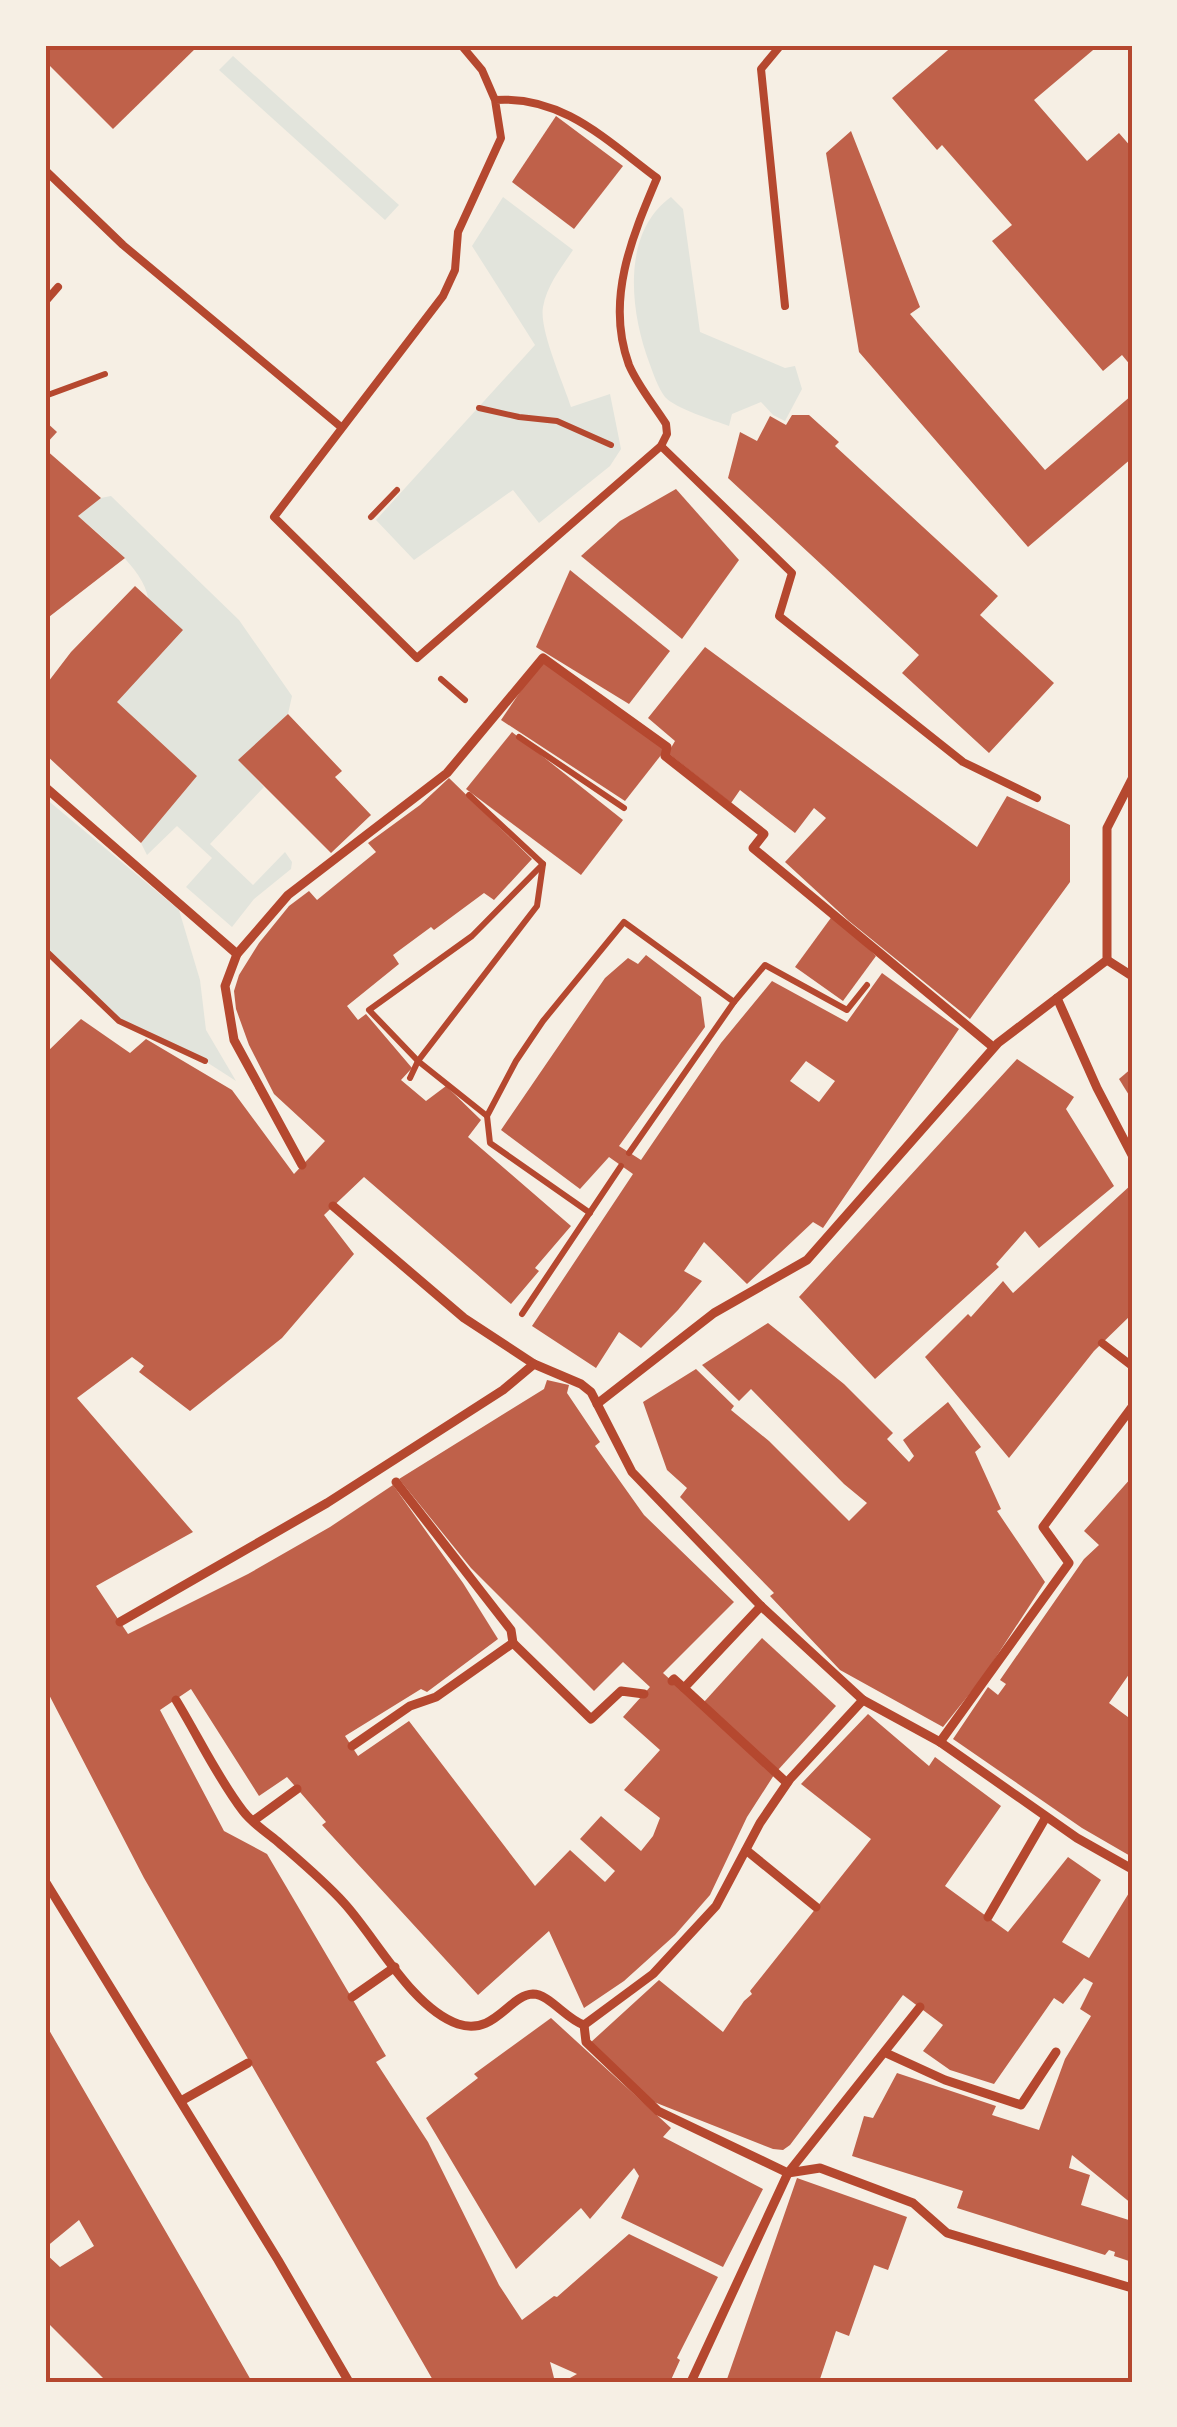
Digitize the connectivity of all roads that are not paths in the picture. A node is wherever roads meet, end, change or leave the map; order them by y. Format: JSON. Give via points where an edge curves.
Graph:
{"nodes":[{"id":1,"x":461,"y":45,"type":"edge"},
{"id":2,"x":781,"y":45,"type":"edge"},
{"id":3,"x":495,"y":100,"type":"junction"},
{"id":4,"x":45,"y":170,"type":"edge"},
{"id":5,"x":58,"y":287,"type":"dead end"},
{"id":6,"x":45,"y":302,"type":"edge"},
{"id":7,"x":786,"y":306,"type":"dead end"},
{"id":8,"x":342,"y":427,"type":"junction"},
{"id":9,"x":661,"y":446,"type":"junction"},
{"id":10,"x":1132,"y":779,"type":"edge"},
{"id":11,"x":45,"y":787,"type":"edge"},
{"id":12,"x":1037,"y":798,"type":"dead end"},
{"id":13,"x":237,"y":954,"type":"junction"},
{"id":14,"x":1108,"y":960,"type":"junction"},
{"id":15,"x":1132,"y":976,"type":"edge"},
{"id":16,"x":1057,"y":998,"type":"junction"},
{"id":17,"x":996,"y":1045,"type":"junction"},
{"id":18,"x":1132,"y":1156,"type":"edge"},
{"id":19,"x":302,"y":1166,"type":"dead end"},
{"id":20,"x":333,"y":1206,"type":"dead end"},
{"id":21,"x":1102,"y":1343,"type":"dead end"},
{"id":22,"x":534,"y":1364,"type":"junction"},
{"id":23,"x":1132,"y":1366,"type":"edge"},
{"id":24,"x":597,"y":1404,"type":"junction"},
{"id":25,"x":1132,"y":1406,"type":"edge"},
{"id":26,"x":396,"y":1482,"type":"dead end"},
{"id":27,"x":761,"y":1606,"type":"junction"},
{"id":28,"x":135,"y":1630,"type":"dead end"},
{"id":29,"x":513,"y":1642,"type":"junction"},
{"id":30,"x":672,"y":1682,"type":"dead end"},
{"id":31,"x":684,"y":1688,"type":"junction"},
{"id":32,"x":644,"y":1694,"type":"dead end"},
{"id":33,"x":176,"y":1700,"type":"dead end"},
{"id":34,"x":863,"y":1700,"type":"junction"},
{"id":35,"x":940,"y":1742,"type":"junction"},
{"id":36,"x":352,"y":1746,"type":"dead end"},
{"id":37,"x":789,"y":1781,"type":"junction"},
{"id":38,"x":297,"y":1789,"type":"dead end"},
{"id":39,"x":1046,"y":1817,"type":"junction"},
{"id":40,"x":253,"y":1821,"type":"junction"},
{"id":41,"x":746,"y":1850,"type":"junction"},
{"id":42,"x":1132,"y":1869,"type":"edge"},
{"id":43,"x":45,"y":1882,"type":"edge"},
{"id":44,"x":816,"y":1907,"type":"dead end"},
{"id":45,"x":988,"y":1917,"type":"dead end"},
{"id":46,"x":395,"y":1967,"type":"junction"},
{"id":47,"x":352,"y":1997,"type":"dead end"},
{"id":48,"x":920,"y":2008,"type":"dead end"},
{"id":49,"x":584,"y":2025,"type":"junction"},
{"id":50,"x":1056,"y":2052,"type":"dead end"},
{"id":51,"x":886,"y":2053,"type":"junction"},
{"id":52,"x":248,"y":2063,"type":"dead end"},
{"id":53,"x":181,"y":2101,"type":"junction"},
{"id":54,"x":788,"y":2173,"type":"junction"},
{"id":55,"x":1132,"y":2288,"type":"edge"},
{"id":56,"x":349,"y":2382,"type":"edge"},
{"id":57,"x":691,"y":2382,"type":"edge"}],
"edges":[{"from":1,"to":3,"type":"lane"},
{"from":2,"to":7,"type":"lane","via":[[761,69]]},
{"from":3,"to":8,"type":"lane","via":[[501,138],[458,232],[455,270],[443,296]]},
{"from":3,"to":9,"type":"lane","via":[[549,104],[657,178],[630,248],[620,301],[630,364],[666,424]]},
{"from":4,"to":8,"type":"lane","via":[[124,245]]},
{"from":5,"to":6,"type":"lane"},
{"from":8,"to":9,"type":"lane","via":[[274,517],[417,658]]},
{"from":9,"to":12,"type":"lane","via":[[792,573],[779,616],[963,762]]},
{"from":10,"to":14,"type":"street","via":[[1108,828]]},
{"from":11,"to":13,"type":"street"},
{"from":13,"to":17,"type":"street","via":[[288,894],[447,773],[543,658],[667,748],[665,756],[764,834],[753,848]]},
{"from":13,"to":19,"type":"street","via":[[225,986],[234,1040]]},
{"from":14,"to":15,"type":"street"},
{"from":14,"to":16,"type":"street"},
{"from":16,"to":17,"type":"street"},
{"from":16,"to":18,"type":"street"},
{"from":17,"to":24,"type":"street","via":[[807,1260],[714,1314]]},
{"from":20,"to":22,"type":"street","via":[[464,1318]]},
{"from":21,"to":23,"type":"lane"},
{"from":22,"to":24,"type":"street","via":[[582,1384]]},
{"from":22,"to":28,"type":"street","via":[[328,1503],[124,1620]]},
{"from":24,"to":27,"type":"street","via":[[632,1472]]},
{"from":25,"to":35,"type":"street","via":[[1043,1527],[1070,1563]]},
{"from":26,"to":29,"type":"street","via":[[511,1630]]},
{"from":27,"to":31,"type":"street"},
{"from":27,"to":34,"type":"street"},
{"from":29,"to":32,"type":"street","via":[[591,1718],[622,1690]]},
{"from":29,"to":36,"type":"street"},
{"from":30,"to":31,"type":"street"},
{"from":31,"to":37,"type":"street"},
{"from":33,"to":40,"type":"street"},
{"from":34,"to":35,"type":"street"},
{"from":34,"to":37,"type":"street"},
{"from":35,"to":39,"type":"street"},
{"from":37,"to":41,"type":"street"},
{"from":38,"to":40,"type":"street"},
{"from":39,"to":42,"type":"street"},
{"from":39,"to":45,"type":"street"},
{"from":40,"to":46,"type":"street","via":[[343,1901]]},
{"from":41,"to":44,"type":"street"},
{"from":41,"to":49,"type":"street","via":[[716,1906],[653,1974]]},
{"from":43,"to":53,"type":"street"},
{"from":46,"to":47,"type":"street"},
{"from":46,"to":49,"type":"street","via":[[418,1995],[466,2026],[482,2024],[534,1994]]},
{"from":48,"to":51,"type":"street"},
{"from":49,"to":54,"type":"street","via":[[586,2042],[658,2111]]},
{"from":50,"to":51,"type":"street","via":[[1020,2105]]},
{"from":51,"to":54,"type":"street"},
{"from":52,"to":53,"type":"street"},
{"from":53,"to":56,"type":"street"},
{"from":54,"to":55,"type":"street","via":[[820,2168],[913,2203],[947,2233]]},
{"from":54,"to":57,"type":"street"}]}
